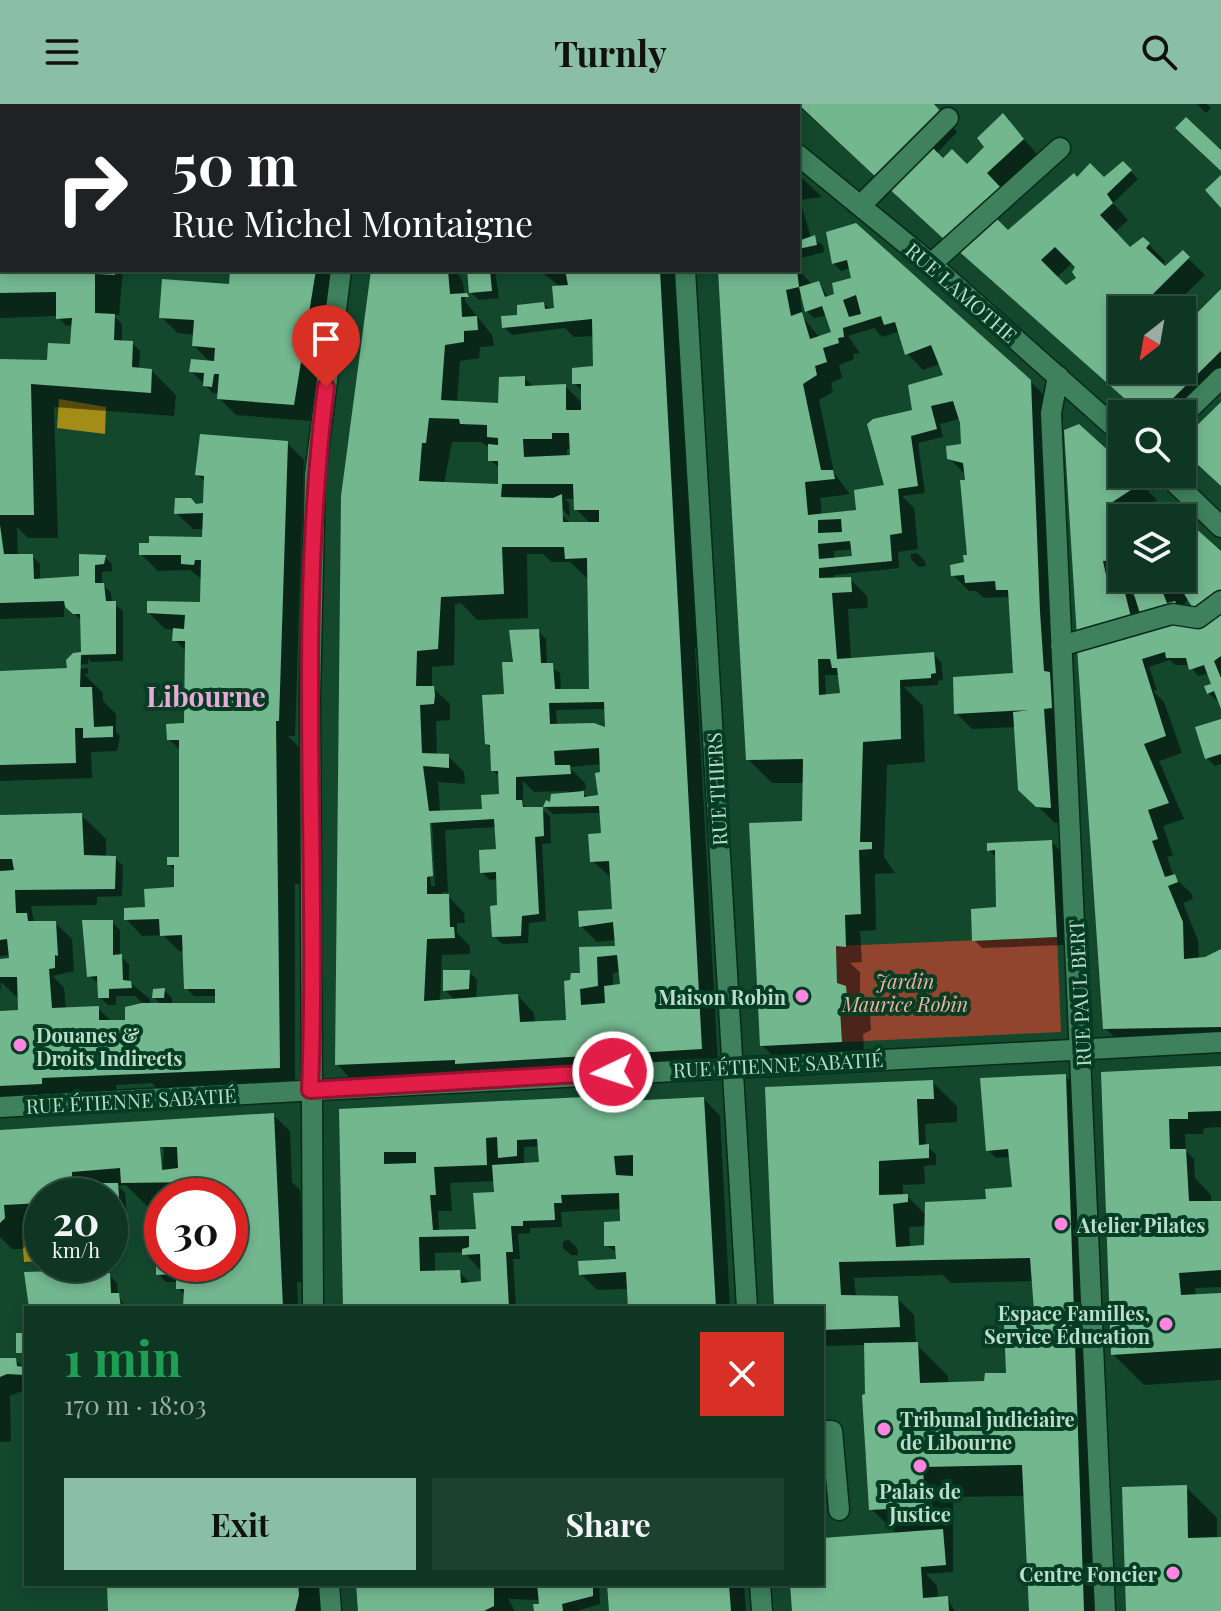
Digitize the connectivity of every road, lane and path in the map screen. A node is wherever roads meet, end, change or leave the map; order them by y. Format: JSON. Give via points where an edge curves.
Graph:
{"nodes":[{"id":1,"x":948,"y":118,"type":"dead end"},
{"id":2,"x":1060,"y":148,"type":"dead end"},
{"id":3,"x":800,"y":157,"type":"edge"},
{"id":4,"x":860,"y":206,"type":"junction"},
{"id":5,"x":931,"y":264,"type":"junction"},
{"id":6,"x":341,"y":272,"type":"edge"},
{"id":7,"x":685,"y":272,"type":"edge"},
{"id":8,"x":1058,"y":376,"type":"junction"},
{"id":9,"x":1221,"y":378,"type":"edge"},
{"id":10,"x":1196,"y":402,"type":"edge"},
{"id":11,"x":1108,"y":421,"type":"edge"},
{"id":12,"x":1181,"y":488,"type":"edge"},
{"id":13,"x":1221,"y":527,"type":"edge"},
{"id":14,"x":1221,"y":601,"type":"edge"},
{"id":15,"x":1061,"y":646,"type":"junction"},
{"id":16,"x":1221,"y":1042,"type":"edge"},
{"id":17,"x":1082,"y":1050,"type":"junction"},
{"id":18,"x":732,"y":1066,"type":"junction"},
{"id":19,"x":310,"y":1090,"type":"junction"},
{"id":20,"x":0,"y":1107,"type":"edge"},
{"id":21,"x":313,"y":1306,"type":"edge"},
{"id":22,"x":747,"y":1306,"type":"edge"},
{"id":23,"x":824,"y":1431,"type":"edge"},
{"id":24,"x":839,"y":1510,"type":"dead end"},
{"id":25,"x":329,"y":1586,"type":"edge"},
{"id":26,"x":760,"y":1586,"type":"edge"},
{"id":27,"x":331,"y":1611,"type":"edge"},
{"id":28,"x":762,"y":1611,"type":"edge"},
{"id":29,"x":1105,"y":1611,"type":"edge"}],
"edges":[{"from":1,"to":4,"type":"street"},
{"from":2,"to":5,"type":"street"},
{"from":3,"to":4,"type":"street","name":"RUE LAMOTHE"},
{"from":4,"to":5,"type":"street","name":"RUE LAMOTHE"},
{"from":5,"to":8,"type":"street","name":"RUE LAMOTHE"},
{"from":6,"to":19,"type":"street","via":[[315,475]]},
{"from":7,"to":18,"type":"street","name":"RUE THIERS"},
{"from":8,"to":11,"type":"street","name":"RUE LAMOTHE"},
{"from":8,"to":15,"type":"street","name":"RUE PAUL BERT","via":[[1051,413]]},
{"from":9,"to":10,"type":"street"},
{"from":12,"to":13,"type":"street"},
{"from":14,"to":15,"type":"street","via":[[1198,618],[1172,614]]},
{"from":15,"to":17,"type":"street","name":"RUE PAUL BERT"},
{"from":16,"to":17,"type":"street","name":"RUE ÉTIENNE SABATIÉ"},
{"from":17,"to":18,"type":"street","name":"RUE ÉTIENNE SABATIÉ"},
{"from":17,"to":29,"type":"street","name":"RUE PAUL BERT"},
{"from":18,"to":19,"type":"street","name":"RUE ÉTIENNE SABATIÉ"},
{"from":18,"to":22,"type":"street","name":"RUE THIERS"},
{"from":19,"to":20,"type":"street","name":"RUE ÉTIENNE SABATIÉ"},
{"from":19,"to":21,"type":"street"},
{"from":23,"to":24,"type":"street","via":[[832,1431]]},
{"from":25,"to":27,"type":"street"},
{"from":26,"to":28,"type":"street"}]}
